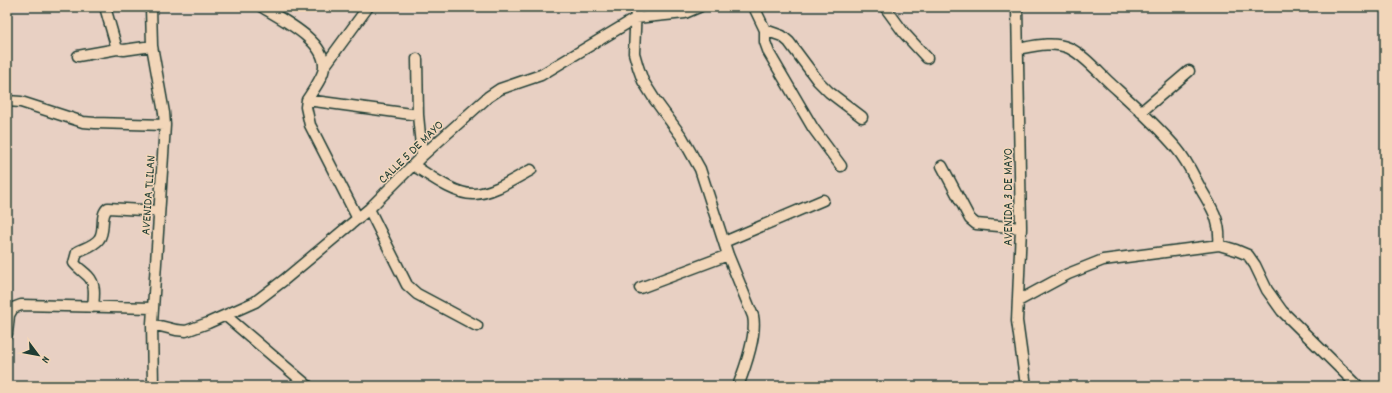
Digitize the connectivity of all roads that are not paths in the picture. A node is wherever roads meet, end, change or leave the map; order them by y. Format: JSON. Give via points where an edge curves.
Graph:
{"nodes":[{"id":1,"x":105,"y":7,"type":"edge"},
{"id":2,"x":151,"y":7,"type":"edge"},
{"id":3,"x":262,"y":7,"type":"edge"},
{"id":4,"x":368,"y":7,"type":"edge"},
{"id":5,"x":636,"y":7,"type":"edge"},
{"id":6,"x":699,"y":7,"type":"edge"},
{"id":7,"x":754,"y":7,"type":"edge"},
{"id":8,"x":885,"y":7,"type":"edge"},
{"id":9,"x":1017,"y":7,"type":"edge"},
{"id":10,"x":636,"y":18,"type":"junction"},
{"id":11,"x":765,"y":30,"type":"junction"},
{"id":12,"x":152,"y":46,"type":"junction"},
{"id":13,"x":1018,"y":48,"type":"junction"},
{"id":14,"x":117,"y":49,"type":"junction"},
{"id":15,"x":78,"y":56,"type":"dead end"},
{"id":16,"x":927,"y":58,"type":"dead end"},
{"id":17,"x":417,"y":59,"type":"dead end"},
{"id":18,"x":324,"y":67,"type":"junction"},
{"id":19,"x":1189,"y":71,"type":"dead end"},
{"id":20,"x":307,"y":100,"type":"junction"},
{"id":21,"x":7,"y":101,"type":"edge"},
{"id":22,"x":1141,"y":112,"type":"junction"},
{"id":23,"x":418,"y":114,"type":"junction"},
{"id":24,"x":862,"y":117,"type":"dead end"},
{"id":25,"x":165,"y":125,"type":"junction"},
{"id":26,"x":422,"y":156,"type":"junction"},
{"id":27,"x":413,"y":165,"type":"junction"},
{"id":28,"x":841,"y":166,"type":"dead end"},
{"id":29,"x":942,"y":166,"type":"dead end"},
{"id":30,"x":531,"y":170,"type":"dead end"},
{"id":31,"x":823,"y":200,"type":"dead end"},
{"id":32,"x":369,"y":209,"type":"junction"},
{"id":33,"x":159,"y":211,"type":"junction"},
{"id":34,"x":358,"y":219,"type":"junction"},
{"id":35,"x":1021,"y":228,"type":"junction"},
{"id":36,"x":724,"y":242,"type":"junction"},
{"id":37,"x":1219,"y":245,"type":"junction"},
{"id":38,"x":728,"y":255,"type":"junction"},
{"id":39,"x":640,"y":288,"type":"dead end"},
{"id":40,"x":1018,"y":301,"type":"junction"},
{"id":41,"x":94,"y":307,"type":"junction"},
{"id":42,"x":153,"y":308,"type":"junction"},
{"id":43,"x":226,"y":316,"type":"junction"},
{"id":44,"x":152,"y":324,"type":"junction"},
{"id":45,"x":477,"y":326,"type":"dead end"},
{"id":46,"x":7,"y":334,"type":"edge"},
{"id":47,"x":152,"y":386,"type":"edge"},
{"id":48,"x":308,"y":386,"type":"edge"},
{"id":49,"x":738,"y":386,"type":"edge"},
{"id":50,"x":1026,"y":386,"type":"edge"},
{"id":51,"x":1358,"y":386,"type":"edge"}],
"edges":[{"from":1,"to":14,"type":"street"},
{"from":2,"to":12,"type":"street","name":"AVENIDA TLILAN"},
{"from":3,"to":18,"type":"street","via":[[306,35],[320,52]]},
{"from":4,"to":18,"type":"street"},
{"from":5,"to":10,"type":"street"},
{"from":6,"to":10,"type":"street","name":"CALLE 5 DE MAYO","via":[[685,13]]},
{"from":7,"to":11,"type":"street"},
{"from":8,"to":16,"type":"street"},
{"from":9,"to":13,"type":"street","name":"AVENIDA 3 DE MAYO"},
{"from":10,"to":26,"type":"street","name":"CALLE 5 DE MAYO","via":[[541,75],[500,89]]},
{"from":10,"to":36,"type":"street","via":[[634,53],[643,80],[700,169]]},
{"from":11,"to":24,"type":"street","via":[[782,36],[789,42],[818,81]]},
{"from":11,"to":28,"type":"street","via":[[765,42],[769,53],[813,128]]},
{"from":12,"to":14,"type":"street"},
{"from":12,"to":25,"type":"street","name":"AVENIDA TLILAN"},
{"from":13,"to":22,"type":"street","via":[[1058,44],[1070,48]]},
{"from":13,"to":35,"type":"street","name":"AVENIDA 3 DE MAYO"},
{"from":14,"to":15,"type":"street"},
{"from":17,"to":23,"type":"street"},
{"from":18,"to":20,"type":"street"},
{"from":19,"to":22,"type":"street"},
{"from":20,"to":23,"type":"street"},
{"from":20,"to":34,"type":"street","via":[[310,126]]},
{"from":21,"to":25,"type":"street","via":[[21,102],[84,122]]},
{"from":22,"to":37,"type":"street","via":[[1186,161],[1214,213],[1220,232]]},
{"from":23,"to":26,"type":"street"},
{"from":25,"to":33,"type":"street","name":"AVENIDA TLILAN"},
{"from":26,"to":27,"type":"street","name":"CALLE 5 DE MAYO"},
{"from":27,"to":30,"type":"street","via":[[459,191],[473,194],[489,190]]},
{"from":27,"to":32,"type":"street","name":"CALLE 5 DE MAYO"},
{"from":29,"to":35,"type":"street","via":[[973,222]]},
{"from":31,"to":36,"type":"street"},
{"from":32,"to":34,"type":"street","name":"CALLE 5 DE MAYO"},
{"from":32,"to":45,"type":"street","via":[[407,285],[417,294]]},
{"from":33,"to":41,"type":"street","via":[[108,208],[104,214],[99,240],[77,252],[74,263],[92,282]]},
{"from":33,"to":42,"type":"street","name":"AVENIDA TLILAN"},
{"from":34,"to":43,"type":"street","name":"CALLE 5 DE MAYO","via":[[255,302]]},
{"from":35,"to":40,"type":"street","name":"AVENIDA 3 DE MAYO"},
{"from":36,"to":38,"type":"street"},
{"from":37,"to":40,"type":"street","via":[[1103,260],[1068,274]]},
{"from":37,"to":51,"type":"street","via":[[1248,255],[1282,311]]},
{"from":38,"to":39,"type":"street"},
{"from":38,"to":49,"type":"street","via":[[754,322]]},
{"from":40,"to":50,"type":"street","name":"AVENIDA 3 DE MAYO","via":[[1017,321]]},
{"from":41,"to":42,"type":"street"},
{"from":41,"to":46,"type":"street","via":[[21,305],[13,308],[9,315]]},
{"from":42,"to":44,"type":"street","name":"AVENIDA TLILAN"},
{"from":43,"to":44,"type":"street","name":"CALLE 5 DE MAYO","via":[[186,330]]},
{"from":43,"to":48,"type":"street"},
{"from":44,"to":47,"type":"street","name":"AVENIDA TLILAN"}]}
